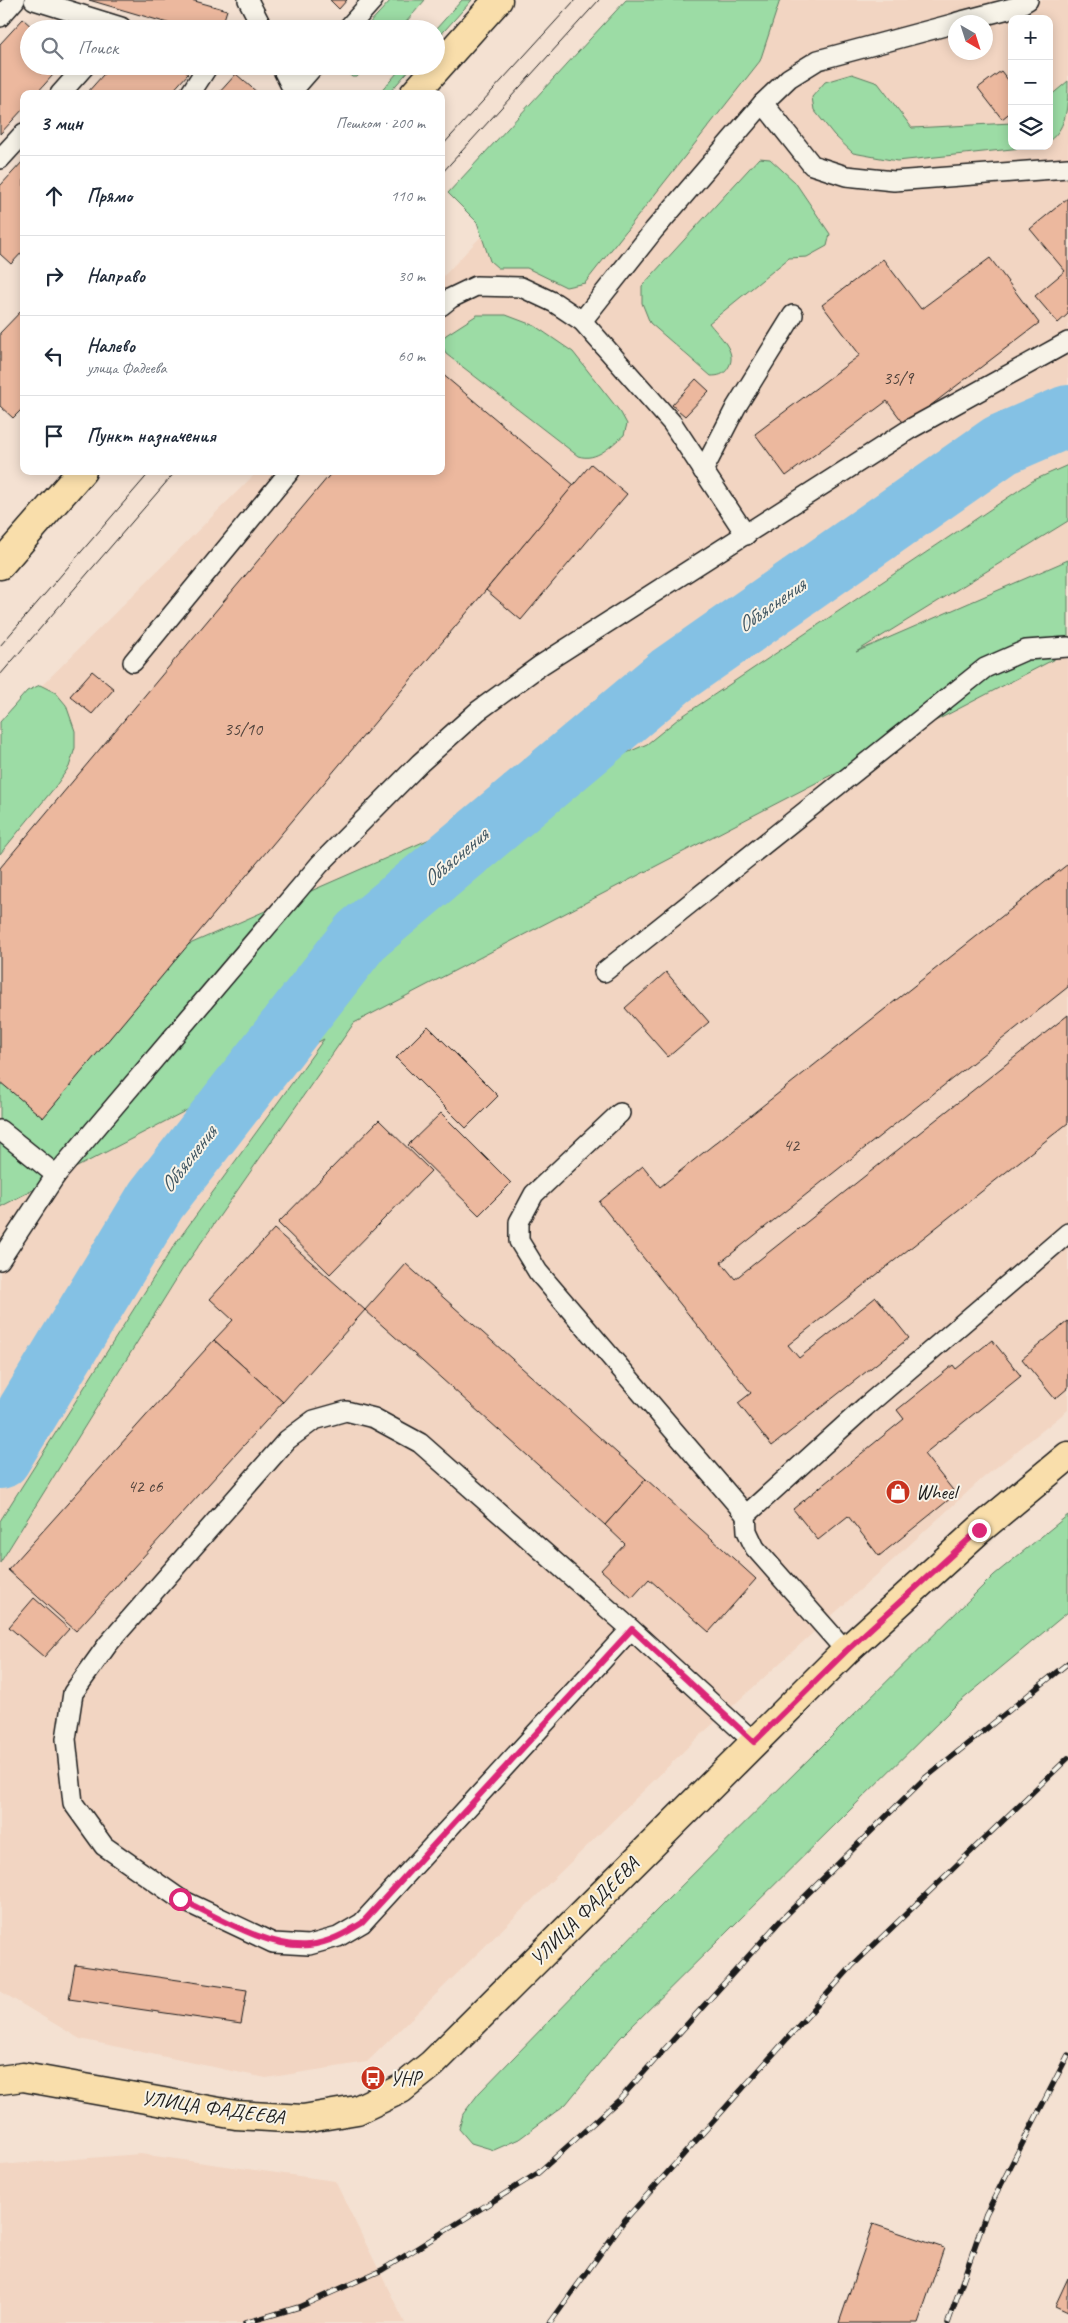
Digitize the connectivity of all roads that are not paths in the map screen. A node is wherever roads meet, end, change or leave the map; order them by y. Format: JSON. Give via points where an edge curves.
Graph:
{"nodes":[{"id":1,"x":15,"y":0,"type":"edge"},
{"id":2,"x":34,"y":0,"type":"edge"},
{"id":3,"x":248,"y":0,"type":"edge"},
{"id":4,"x":373,"y":0,"type":"edge"},
{"id":5,"x":498,"y":0,"type":"edge"},
{"id":6,"x":1028,"y":0,"type":"edge"},
{"id":7,"x":986,"y":15,"type":"edge"},
{"id":8,"x":0,"y":17,"type":"edge"},
{"id":9,"x":97,"y":20,"type":"edge"},
{"id":10,"x":258,"y":20,"type":"edge"},
{"id":11,"x":355,"y":20,"type":"edge"},
{"id":12,"x":948,"y":25,"type":"edge"},
{"id":13,"x":445,"y":59,"type":"edge"},
{"id":14,"x":77,"y":75,"type":"edge"},
{"id":15,"x":202,"y":75,"type":"edge"},
{"id":16,"x":286,"y":75,"type":"edge"},
{"id":17,"x":307,"y":75,"type":"edge"},
{"id":18,"x":431,"y":75,"type":"edge"},
{"id":19,"x":64,"y":90,"type":"edge"},
{"id":20,"x":193,"y":90,"type":"edge"},
{"id":21,"x":293,"y":90,"type":"edge"},
{"id":22,"x":296,"y":90,"type":"edge"},
{"id":23,"x":418,"y":90,"type":"edge"},
{"id":24,"x":763,"y":103,"type":"junction"},
{"id":25,"x":20,"y":137,"type":"edge"},
{"id":26,"x":0,"y":159,"type":"edge"},
{"id":27,"x":1068,"y":168,"type":"edge"},
{"id":28,"x":445,"y":303,"type":"edge"},
{"id":29,"x":793,"y":316,"type":"dead end"},
{"id":30,"x":582,"y":321,"type":"junction"},
{"id":31,"x":1068,"y":342,"type":"edge"},
{"id":32,"x":703,"y":471,"type":"junction"},
{"id":33,"x":79,"y":475,"type":"edge"},
{"id":34,"x":287,"y":475,"type":"edge"},
{"id":35,"x":746,"y":535,"type":"junction"},
{"id":36,"x":0,"y":565,"type":"edge"},
{"id":37,"x":1068,"y":648,"type":"edge"},
{"id":38,"x":133,"y":662,"type":"dead end"},
{"id":39,"x":604,"y":972,"type":"dead end"},
{"id":40,"x":620,"y":1113,"type":"dead end"},
{"id":41,"x":0,"y":1130,"type":"edge"},
{"id":42,"x":56,"y":1175,"type":"junction"},
{"id":43,"x":1068,"y":1233,"type":"edge"},
{"id":44,"x":0,"y":1260,"type":"edge"},
{"id":45,"x":1068,"y":1456,"type":"edge"},
{"id":46,"x":746,"y":1514,"type":"junction"},
{"id":47,"x":632,"y":1629,"type":"junction"},
{"id":48,"x":846,"y":1651,"type":"junction"},
{"id":49,"x":754,"y":1742,"type":"junction"},
{"id":50,"x":8,"y":2074,"type":"edge"}],
"edges":[{"from":1,"to":8,"type":"lane"},
{"from":2,"to":9,"type":"lane"},
{"from":3,"to":10,"type":"lane"},
{"from":4,"to":11,"type":"lane"},
{"from":5,"to":13,"type":"main road"},
{"from":6,"to":7,"type":"lane","via":[[1016,7]]},
{"from":12,"to":24,"type":"lane","via":[[818,60],[790,78]]},
{"from":14,"to":19,"type":"lane"},
{"from":15,"to":20,"type":"lane"},
{"from":16,"to":21,"type":"lane"},
{"from":17,"to":22,"type":"lane"},
{"from":18,"to":23,"type":"main road"},
{"from":24,"to":27,"type":"lane","via":[[812,165],[846,176],[894,181]]},
{"from":24,"to":30,"type":"lane","via":[[654,230]]},
{"from":25,"to":26,"type":"lane"},
{"from":28,"to":30,"type":"lane","via":[[476,286],[521,286],[555,302]]},
{"from":29,"to":32,"type":"lane","via":[[736,407]]},
{"from":30,"to":32,"type":"lane","via":[[672,423]]},
{"from":31,"to":35,"type":"lane","via":[[910,430]]},
{"from":32,"to":35,"type":"lane"},
{"from":33,"to":36,"type":"main road"},
{"from":34,"to":38,"type":"lane"},
{"from":35,"to":42,"type":"lane","via":[[540,665],[478,711],[420,763],[320,864]]},
{"from":37,"to":39,"type":"lane","via":[[1026,650],[985,668]]},
{"from":40,"to":46,"type":"lane","via":[[534,1194],[519,1222],[518,1241],[538,1272]]},
{"from":41,"to":42,"type":"lane"},
{"from":42,"to":44,"type":"lane"},
{"from":43,"to":46,"type":"lane"},
{"from":45,"to":48,"type":"main road","name":"УЛИЦА ФАДЕЕВА","via":[[979,1530]]},
{"from":46,"to":48,"type":"lane","via":[[747,1531],[755,1548]]},
{"from":47,"to":47,"type":"lane","via":[[420,1443],[374,1418],[346,1411],[314,1420],[287,1440],[108,1644],[73,1693],[66,1739],[73,1802],[104,1846],[180,1899],[273,1943],[309,1945],[338,1937],[362,1923]]},
{"from":47,"to":49,"type":"lane"},
{"from":48,"to":49,"type":"main road","name":"УЛИЦА ФАДЕЕВА"},
{"from":49,"to":50,"type":"main road","name":"УЛИЦА ФАДЕЕВА","via":[[432,2064],[401,2089],[357,2110],[303,2119],[236,2115]]}]}
